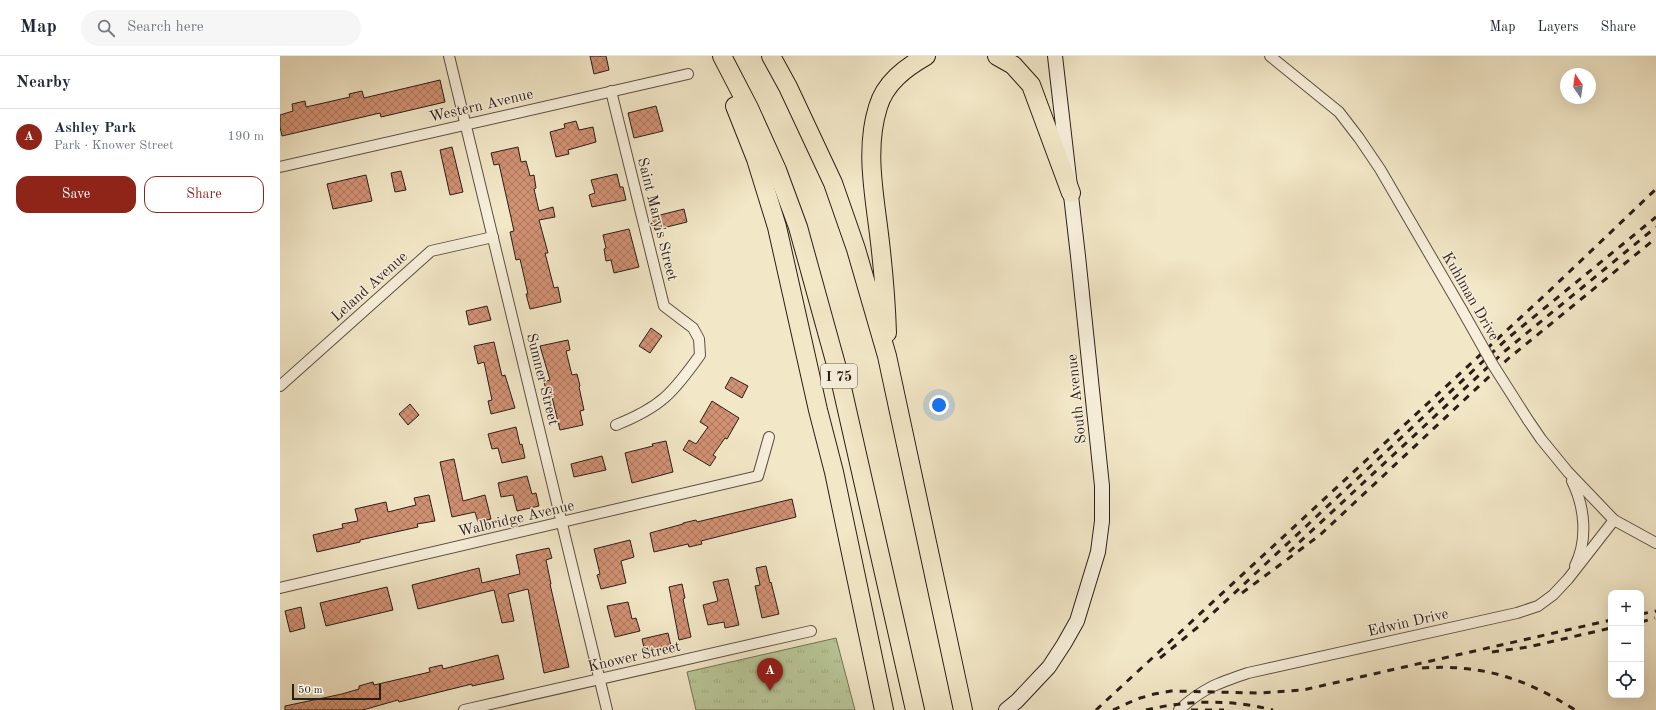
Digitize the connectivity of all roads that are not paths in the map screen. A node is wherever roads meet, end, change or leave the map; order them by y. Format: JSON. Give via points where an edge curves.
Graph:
{"nodes":[{"id":1,"x":449,"y":56,"type":"edge"},
{"id":2,"x":713,"y":56,"type":"edge"},
{"id":3,"x":722,"y":56,"type":"edge"},
{"id":4,"x":771,"y":56,"type":"edge"},
{"id":5,"x":926,"y":56,"type":"edge"},
{"id":6,"x":997,"y":56,"type":"edge"},
{"id":7,"x":1055,"y":56,"type":"edge"},
{"id":8,"x":1270,"y":56,"type":"edge"},
{"id":9,"x":688,"y":74,"type":"dead end"},
{"id":10,"x":611,"y":91,"type":"junction"},
{"id":11,"x":465,"y":123,"type":"junction"},
{"id":12,"x":280,"y":167,"type":"edge"},
{"id":13,"x":1071,"y":193,"type":"junction"},
{"id":14,"x":493,"y":237,"type":"junction"},
{"id":15,"x":887,"y":356,"type":"junction"},
{"id":16,"x":285,"y":378,"type":"edge"},
{"id":17,"x":280,"y":386,"type":"edge"},
{"id":18,"x":616,"y":425,"type":"dead end"},
{"id":19,"x":769,"y":437,"type":"dead end"},
{"id":20,"x":1568,"y":472,"type":"junction"},
{"id":21,"x":1614,"y":520,"type":"junction"},
{"id":22,"x":562,"y":523,"type":"junction"},
{"id":23,"x":1656,"y":543,"type":"edge"},
{"id":24,"x":1568,"y":579,"type":"junction"},
{"id":25,"x":280,"y":588,"type":"edge"},
{"id":26,"x":811,"y":631,"type":"dead end"},
{"id":27,"x":599,"y":679,"type":"junction"},
{"id":28,"x":464,"y":710,"type":"edge"},
{"id":29,"x":607,"y":710,"type":"edge"},
{"id":30,"x":884,"y":710,"type":"edge"},
{"id":31,"x":915,"y":710,"type":"edge"},
{"id":32,"x":963,"y":710,"type":"edge"},
{"id":33,"x":1006,"y":710,"type":"edge"},
{"id":34,"x":1179,"y":710,"type":"edge"}],
"edges":[{"from":1,"to":11,"type":"street","name":"Sumner Street"},
{"from":2,"to":30,"type":"highway","via":[[756,159],[777,227],[834,472]]},
{"from":3,"to":31,"type":"highway","name":"I 75","number":"I 75","via":[[777,170],[798,227],[840,379]]},
{"from":4,"to":15,"type":"highway","via":[[833,183],[856,249]]},
{"from":5,"to":15,"type":"highway","via":[[894,79],[878,107],[872,134],[872,172],[885,291]]},
{"from":6,"to":13,"type":"highway","via":[[1013,65],[1031,85]]},
{"from":7,"to":13,"type":"street","name":"South Avenue"},
{"from":8,"to":20,"type":"street","name":"Kuhlman Drive","bridge":true,"via":[[1339,112],[1359,138],[1380,169],[1493,365],[1541,439]]},
{"from":9,"to":10,"type":"street","name":"Western Avenue"},
{"from":10,"to":11,"type":"street","name":"Western Avenue"},
{"from":10,"to":18,"type":"street","name":"Saint Mary's Street","via":[[664,306],[693,328],[699,339],[700,355],[670,394],[641,415]]},
{"from":11,"to":12,"type":"street","name":"Western Avenue"},
{"from":11,"to":14,"type":"street","name":"Sumner Street"},
{"from":13,"to":33,"type":"street","name":"South Avenue","via":[[1102,486],[1102,521],[1098,552],[1077,621],[1049,667]]},
{"from":14,"to":16,"type":"street","name":"Leland Avenue","via":[[431,251]]},
{"from":14,"to":22,"type":"street","name":"Sumner Street"},
{"from":15,"to":32,"type":"highway"},
{"from":16,"to":17,"type":"street","name":"Leland Avenue"},
{"from":19,"to":22,"type":"street","name":"Walbridge Avenue","via":[[758,476]]},
{"from":20,"to":21,"type":"street","name":"Kuhlman Drive"},
{"from":20,"to":24,"type":"street","via":[[1578,494],[1583,527],[1578,560]]},
{"from":21,"to":23,"type":"street","name":"Kuhlman Drive"},
{"from":21,"to":24,"type":"street","name":"Edwin Drive"},
{"from":22,"to":25,"type":"street","name":"Walbridge Avenue"},
{"from":22,"to":27,"type":"street","name":"Sumner Street"},
{"from":24,"to":34,"type":"street","name":"Edwin Drive","via":[[1538,606],[1517,613],[1248,673],[1202,691]]},
{"from":26,"to":27,"type":"street","name":"Knower Street"},
{"from":27,"to":28,"type":"street","name":"Knower Street"},
{"from":27,"to":29,"type":"street","name":"Sumner Street"}]}
